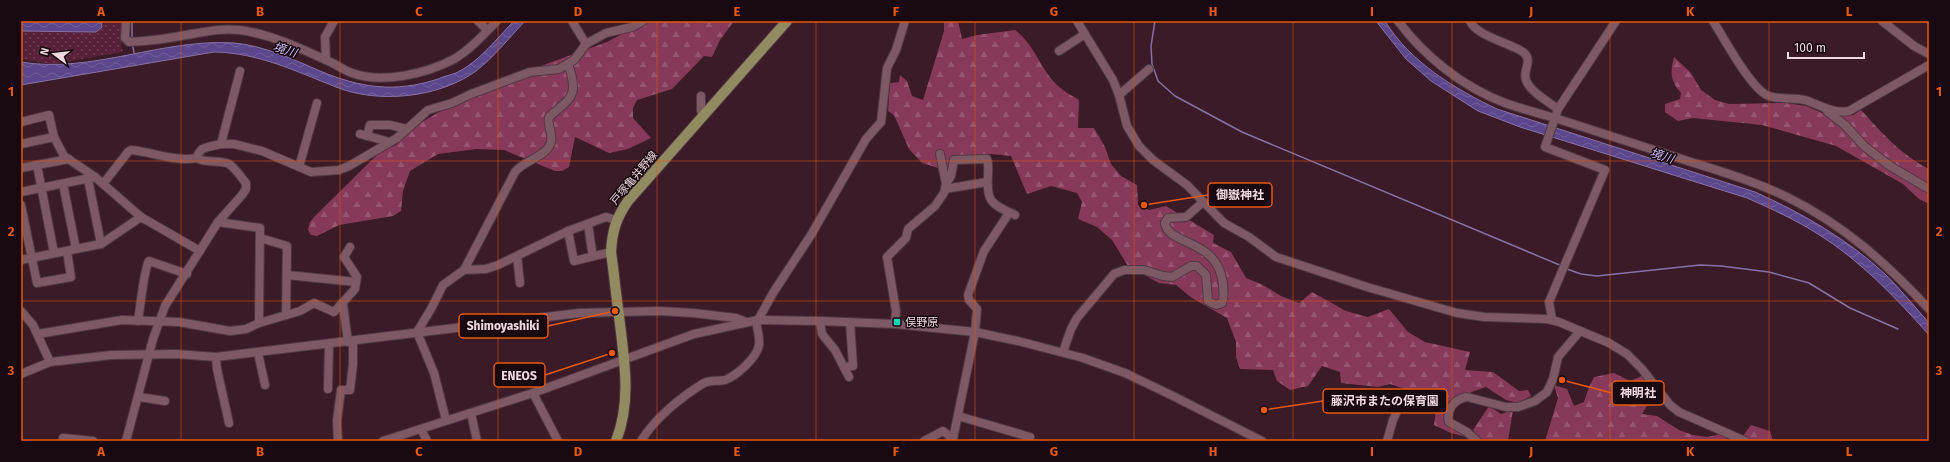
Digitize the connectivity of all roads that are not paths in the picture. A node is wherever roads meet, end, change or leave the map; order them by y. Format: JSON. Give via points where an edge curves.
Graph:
{"nodes":[{"id":1,"x":126,"y":21,"type":"edge"},
{"id":2,"x":334,"y":21,"type":"edge"},
{"id":3,"x":478,"y":21,"type":"edge"},
{"id":4,"x":497,"y":21,"type":"edge"},
{"id":5,"x":572,"y":21,"type":"edge"},
{"id":6,"x":643,"y":21,"type":"edge"},
{"id":7,"x":787,"y":21,"type":"edge"},
{"id":8,"x":905,"y":21,"type":"edge"},
{"id":9,"x":1077,"y":21,"type":"edge"},
{"id":10,"x":1398,"y":21,"type":"edge"},
{"id":11,"x":1470,"y":21,"type":"edge"},
{"id":12,"x":1616,"y":21,"type":"edge"},
{"id":13,"x":1714,"y":21,"type":"edge"},
{"id":14,"x":1882,"y":21,"type":"edge"},
{"id":15,"x":487,"y":30,"type":"junction"},
{"id":16,"x":1085,"y":34,"type":"junction"},
{"id":17,"x":586,"y":44,"type":"junction"},
{"id":18,"x":1059,"y":51,"type":"dead end"},
{"id":19,"x":1929,"y":54,"type":"edge"},
{"id":20,"x":326,"y":60,"type":"junction"},
{"id":21,"x":568,"y":64,"type":"junction"},
{"id":22,"x":1929,"y":65,"type":"edge"},
{"id":23,"x":1149,"y":69,"type":"dead end"},
{"id":24,"x":240,"y":71,"type":"dead end"},
{"id":25,"x":1119,"y":95,"type":"junction"},
{"id":26,"x":701,"y":96,"type":"dead end"},
{"id":27,"x":317,"y":103,"type":"dead end"},
{"id":28,"x":1816,"y":104,"type":"junction"},
{"id":29,"x":1558,"y":109,"type":"junction"},
{"id":30,"x":703,"y":115,"type":"junction"},
{"id":31,"x":1553,"y":119,"type":"junction"},
{"id":32,"x":21,"y":122,"type":"edge"},
{"id":33,"x":407,"y":129,"type":"junction"},
{"id":34,"x":54,"y":137,"type":"junction"},
{"id":35,"x":390,"y":142,"type":"junction"},
{"id":36,"x":21,"y":144,"type":"edge"},
{"id":37,"x":221,"y":144,"type":"junction"},
{"id":38,"x":940,"y":154,"type":"dead end"},
{"id":39,"x":197,"y":158,"type":"junction"},
{"id":40,"x":69,"y":159,"type":"junction"},
{"id":41,"x":37,"y":165,"type":"junction"},
{"id":42,"x":299,"y":167,"type":"junction"},
{"id":43,"x":21,"y":168,"type":"edge"},
{"id":44,"x":92,"y":178,"type":"junction"},
{"id":45,"x":987,"y":182,"type":"junction"},
{"id":46,"x":63,"y":184,"type":"junction"},
{"id":47,"x":103,"y":184,"type":"junction"},
{"id":48,"x":945,"y":186,"type":"junction"},
{"id":49,"x":41,"y":188,"type":"junction"},
{"id":50,"x":1929,"y":189,"type":"edge"},
{"id":51,"x":21,"y":192,"type":"edge"},
{"id":52,"x":1203,"y":202,"type":"junction"},
{"id":53,"x":21,"y":205,"type":"edge"},
{"id":54,"x":142,"y":217,"type":"junction"},
{"id":55,"x":616,"y":220,"type":"junction"},
{"id":56,"x":218,"y":222,"type":"junction"},
{"id":57,"x":588,"y":224,"type":"junction"},
{"id":58,"x":568,"y":231,"type":"junction"},
{"id":59,"x":260,"y":238,"type":"junction"},
{"id":60,"x":102,"y":244,"type":"junction"},
{"id":61,"x":350,"y":246,"type":"dead end"},
{"id":62,"x":76,"y":249,"type":"junction"},
{"id":63,"x":67,"y":251,"type":"junction"},
{"id":64,"x":200,"y":251,"type":"junction"},
{"id":65,"x":592,"y":251,"type":"dead end"},
{"id":66,"x":611,"y":252,"type":"junction"},
{"id":67,"x":54,"y":253,"type":"junction"},
{"id":68,"x":517,"y":256,"type":"junction"},
{"id":69,"x":32,"y":258,"type":"junction"},
{"id":70,"x":21,"y":260,"type":"edge"},
{"id":71,"x":464,"y":270,"type":"junction"},
{"id":72,"x":186,"y":274,"type":"junction"},
{"id":73,"x":287,"y":275,"type":"junction"},
{"id":74,"x":356,"y":282,"type":"junction"},
{"id":75,"x":520,"y":283,"type":"dead end"},
{"id":76,"x":343,"y":304,"type":"junction"},
{"id":77,"x":1929,"y":309,"type":"edge"},
{"id":78,"x":21,"y":311,"type":"edge"},
{"id":79,"x":618,"y":311,"type":"junction"},
{"id":80,"x":286,"y":315,"type":"junction"},
{"id":81,"x":1552,"y":319,"type":"junction"},
{"id":82,"x":138,"y":321,"type":"junction"},
{"id":83,"x":757,"y":321,"type":"junction"},
{"id":84,"x":820,"y":321,"type":"junction"},
{"id":85,"x":159,"y":322,"type":"junction"},
{"id":86,"x":259,"y":322,"type":"junction"},
{"id":87,"x":850,"y":322,"type":"junction"},
{"id":88,"x":747,"y":323,"type":"junction"},
{"id":89,"x":895,"y":324,"type":"junction"},
{"id":90,"x":1580,"y":331,"type":"junction"},
{"id":91,"x":417,"y":332,"type":"junction"},
{"id":92,"x":975,"y":332,"type":"junction"},
{"id":93,"x":38,"y":334,"type":"junction"},
{"id":94,"x":350,"y":342,"type":"junction"},
{"id":95,"x":329,"y":344,"type":"junction"},
{"id":96,"x":1063,"y":352,"type":"junction"},
{"id":97,"x":258,"y":353,"type":"junction"},
{"id":98,"x":149,"y":356,"type":"junction"},
{"id":99,"x":216,"y":357,"type":"junction"},
{"id":100,"x":625,"y":360,"type":"junction"},
{"id":101,"x":50,"y":362,"type":"junction"},
{"id":102,"x":844,"y":367,"type":"junction"},
{"id":103,"x":21,"y":374,"type":"edge"},
{"id":104,"x":849,"y":378,"type":"dead end"},
{"id":105,"x":265,"y":385,"type":"dead end"},
{"id":106,"x":328,"y":389,"type":"dead end"},
{"id":107,"x":533,"y":393,"type":"junction"},
{"id":108,"x":1405,"y":394,"type":"dead end"},
{"id":109,"x":139,"y":397,"type":"junction"},
{"id":110,"x":165,"y":401,"type":"dead end"},
{"id":111,"x":471,"y":413,"type":"junction"},
{"id":112,"x":958,"y":416,"type":"junction"},
{"id":113,"x":446,"y":420,"type":"junction"},
{"id":114,"x":229,"y":423,"type":"dead end"},
{"id":115,"x":421,"y":429,"type":"junction"},
{"id":116,"x":1030,"y":436,"type":"dead end"},
{"id":117,"x":63,"y":438,"type":"dead end"},
{"id":118,"x":93,"y":441,"type":"edge"},
{"id":119,"x":126,"y":441,"type":"edge"},
{"id":120,"x":338,"y":441,"type":"edge"},
{"id":121,"x":383,"y":441,"type":"edge"},
{"id":122,"x":427,"y":441,"type":"edge"},
{"id":123,"x":477,"y":441,"type":"edge"},
{"id":124,"x":558,"y":441,"type":"edge"},
{"id":125,"x":616,"y":441,"type":"edge"},
{"id":126,"x":641,"y":441,"type":"edge"},
{"id":127,"x":924,"y":441,"type":"edge"},
{"id":128,"x":1262,"y":441,"type":"edge"},
{"id":129,"x":1387,"y":441,"type":"edge"},
{"id":130,"x":1477,"y":441,"type":"edge"},
{"id":131,"x":1745,"y":441,"type":"edge"}],
"edges":[{"from":1,"to":20,"type":"street","via":[[125,38],[128,42],[152,41],[229,29],[274,39]]},
{"from":2,"to":20,"type":"street","via":[[324,37]]},
{"from":3,"to":15,"type":"street"},
{"from":4,"to":15,"type":"street"},
{"from":5,"to":17,"type":"street"},
{"from":6,"to":17,"type":"street"},
{"from":7,"to":30,"type":"main road","name":"戸塚亀井野線"},
{"from":8,"to":83,"type":"street","via":[[887,68],[881,122],[866,139],[811,235]]},
{"from":9,"to":16,"type":"street"},
{"from":10,"to":31,"type":"street","via":[[1420,46],[1467,84],[1503,102]]},
{"from":11,"to":29,"type":"street","via":[[1477,30],[1527,56],[1525,72],[1528,84]]},
{"from":12,"to":29,"type":"street"},
{"from":13,"to":28,"type":"street","via":[[1752,83],[1763,94]]},
{"from":14,"to":19,"type":"street","via":[[1914,46]]},
{"from":15,"to":20,"type":"street","via":[[454,59],[391,79],[351,73]]},
{"from":16,"to":18,"type":"street"},
{"from":16,"to":25,"type":"street","via":[[1110,74]]},
{"from":17,"to":21,"type":"street"},
{"from":21,"to":33,"type":"street","via":[[559,69],[530,72],[428,110]]},
{"from":21,"to":71,"type":"street","via":[[572,74],[572,96],[549,117],[549,146],[515,172]]},
{"from":22,"to":28,"type":"street","via":[[1849,111],[1837,112]]},
{"from":23,"to":25,"type":"street"},
{"from":24,"to":37,"type":"street"},
{"from":25,"to":52,"type":"street","via":[[1127,126],[1139,146],[1153,160],[1187,185]]},
{"from":26,"to":30,"type":"street"},
{"from":27,"to":42,"type":"street"},
{"from":28,"to":50,"type":"street","via":[[1846,126],[1864,146],[1890,166]]},
{"from":29,"to":31,"type":"street"},
{"from":30,"to":55,"type":"main road","name":"戸塚亀井野線","via":[[628,202]]},
{"from":31,"to":77,"type":"street","via":[[1737,176],[1786,197],[1854,238],[1877,257]]},
{"from":31,"to":81,"type":"street","via":[[1544,147],[1605,170],[1549,302]]},
{"from":32,"to":34,"type":"street","via":[[49,115]]},
{"from":33,"to":35,"type":"street"},
{"from":33,"to":35,"type":"street","via":[[390,125],[370,125],[364,135]]},
{"from":34,"to":36,"type":"street"},
{"from":34,"to":40,"type":"street","via":[[64,156]]},
{"from":35,"to":42,"type":"street","via":[[339,170],[311,172]]},
{"from":37,"to":39,"type":"street","via":[[202,149]]},
{"from":37,"to":42,"type":"street","via":[[246,146]]},
{"from":38,"to":48,"type":"street"},
{"from":39,"to":47,"type":"street","via":[[187,160],[131,150]]},
{"from":39,"to":56,"type":"street","via":[[201,161],[224,162],[230,165],[246,183],[242,196]]},
{"from":40,"to":41,"type":"street"},
{"from":40,"to":44,"type":"street"},
{"from":41,"to":43,"type":"street"},
{"from":41,"to":49,"type":"street"},
{"from":44,"to":46,"type":"street"},
{"from":44,"to":47,"type":"street"},
{"from":44,"to":60,"type":"street"},
{"from":45,"to":48,"type":"street"},
{"from":45,"to":48,"type":"street","via":[[987,159],[959,159],[954,160],[951,176]]},
{"from":45,"to":92,"type":"street","via":[[990,200],[994,205],[1012,214],[984,252],[968,295],[969,300],[978,309]]},
{"from":46,"to":49,"type":"street"},
{"from":46,"to":62,"type":"street"},
{"from":47,"to":54,"type":"street"},
{"from":48,"to":89,"type":"street","via":[[935,206],[908,229],[906,238],[887,257],[896,311]]},
{"from":49,"to":51,"type":"street"},
{"from":49,"to":67,"type":"street"},
{"from":52,"to":81,"type":"street","via":[[1228,226],[1249,237],[1276,257],[1289,262],[1457,313],[1484,317]]},
{"from":52,"to":96,"type":"street","via":[[1186,217],[1168,218],[1165,227],[1172,234],[1201,249],[1215,261],[1221,274],[1224,297],[1222,302],[1216,305],[1208,301],[1206,275],[1197,266],[1191,266],[1172,277],[1144,270],[1121,271],[1112,277],[1077,318]]},
{"from":53,"to":69,"type":"street"},
{"from":54,"to":60,"type":"street"},
{"from":54,"to":64,"type":"street"},
{"from":55,"to":57,"type":"street","via":[[606,217]]},
{"from":55,"to":66,"type":"main road","name":"戸塚亀井野線"},
{"from":56,"to":59,"type":"street","via":[[260,228]]},
{"from":56,"to":64,"type":"street"},
{"from":57,"to":58,"type":"street"},
{"from":57,"to":65,"type":"street"},
{"from":58,"to":66,"type":"street","via":[[574,261]]},
{"from":58,"to":68,"type":"street"},
{"from":59,"to":73,"type":"street","via":[[287,246]]},
{"from":59,"to":86,"type":"street"},
{"from":60,"to":62,"type":"street"},
{"from":61,"to":74,"type":"street","via":[[344,257],[357,277]]},
{"from":62,"to":63,"type":"street"},
{"from":63,"to":67,"type":"street"},
{"from":63,"to":69,"type":"street","via":[[71,276],[51,281],[37,283]]},
{"from":64,"to":72,"type":"street"},
{"from":66,"to":79,"type":"main road","name":"戸塚亀井野線"},
{"from":67,"to":69,"type":"street"},
{"from":68,"to":71,"type":"street","via":[[486,269]]},
{"from":68,"to":75,"type":"street"},
{"from":69,"to":70,"type":"street"},
{"from":71,"to":91,"type":"street","via":[[443,285]]},
{"from":72,"to":82,"type":"street","via":[[149,261],[146,266]]},
{"from":72,"to":85,"type":"street","via":[[165,306]]},
{"from":73,"to":74,"type":"street"},
{"from":73,"to":80,"type":"street"},
{"from":74,"to":76,"type":"street","via":[[355,289]]},
{"from":76,"to":80,"type":"street","via":[[334,312],[314,303]]},
{"from":76,"to":94,"type":"street"},
{"from":78,"to":93,"type":"street"},
{"from":79,"to":88,"type":"street","via":[[693,313],[736,318]]},
{"from":79,"to":91,"type":"street","via":[[579,313]]},
{"from":79,"to":100,"type":"main road","name":"戸塚亀井野線"},
{"from":80,"to":86,"type":"street"},
{"from":81,"to":90,"type":"street"},
{"from":82,"to":85,"type":"street"},
{"from":82,"to":93,"type":"street","via":[[122,320]]},
{"from":83,"to":84,"type":"street"},
{"from":83,"to":88,"type":"street"},
{"from":83,"to":126,"type":"street","via":[[759,346],[741,370],[731,378],[706,382],[689,393],[650,427]]},
{"from":84,"to":87,"type":"street"},
{"from":84,"to":102,"type":"street","via":[[822,334]]},
{"from":85,"to":86,"type":"street","via":[[179,322],[230,331]]},
{"from":85,"to":98,"type":"street"},
{"from":87,"to":89,"type":"street"},
{"from":87,"to":102,"type":"street","via":[[853,366]]},
{"from":88,"to":100,"type":"street","via":[[694,334]]},
{"from":89,"to":92,"type":"street"},
{"from":90,"to":130,"type":"street","via":[[1558,357],[1547,392],[1535,401],[1506,407],[1467,397],[1454,403],[1449,422]]},
{"from":90,"to":131,"type":"street","via":[[1626,354],[1679,412]]},
{"from":91,"to":94,"type":"street"},
{"from":91,"to":113,"type":"street","via":[[434,374]]},
{"from":92,"to":96,"type":"street"},
{"from":92,"to":112,"type":"street"},
{"from":93,"to":101,"type":"street"},
{"from":94,"to":95,"type":"street"},
{"from":94,"to":120,"type":"street","via":[[353,364],[350,390],[341,390],[337,421]]},
{"from":95,"to":97,"type":"street"},
{"from":95,"to":106,"type":"street"},
{"from":96,"to":128,"type":"street","via":[[1125,373]]},
{"from":97,"to":99,"type":"street"},
{"from":97,"to":105,"type":"street"},
{"from":98,"to":99,"type":"street","via":[[176,354]]},
{"from":98,"to":101,"type":"street","via":[[112,355]]},
{"from":98,"to":109,"type":"street"},
{"from":99,"to":114,"type":"street"},
{"from":100,"to":107,"type":"street"},
{"from":100,"to":125,"type":"main road","name":"戸塚亀井野線","via":[[624,416]]},
{"from":101,"to":103,"type":"street"},
{"from":102,"to":104,"type":"street"},
{"from":107,"to":111,"type":"street"},
{"from":107,"to":124,"type":"street"},
{"from":108,"to":129,"type":"street"},
{"from":109,"to":110,"type":"street"},
{"from":109,"to":119,"type":"street"},
{"from":111,"to":113,"type":"street"},
{"from":111,"to":123,"type":"street"},
{"from":112,"to":116,"type":"street"},
{"from":112,"to":127,"type":"street","via":[[953,439],[943,431]]},
{"from":113,"to":115,"type":"street"},
{"from":115,"to":121,"type":"street"},
{"from":115,"to":122,"type":"street"},
{"from":117,"to":118,"type":"street"}]}
